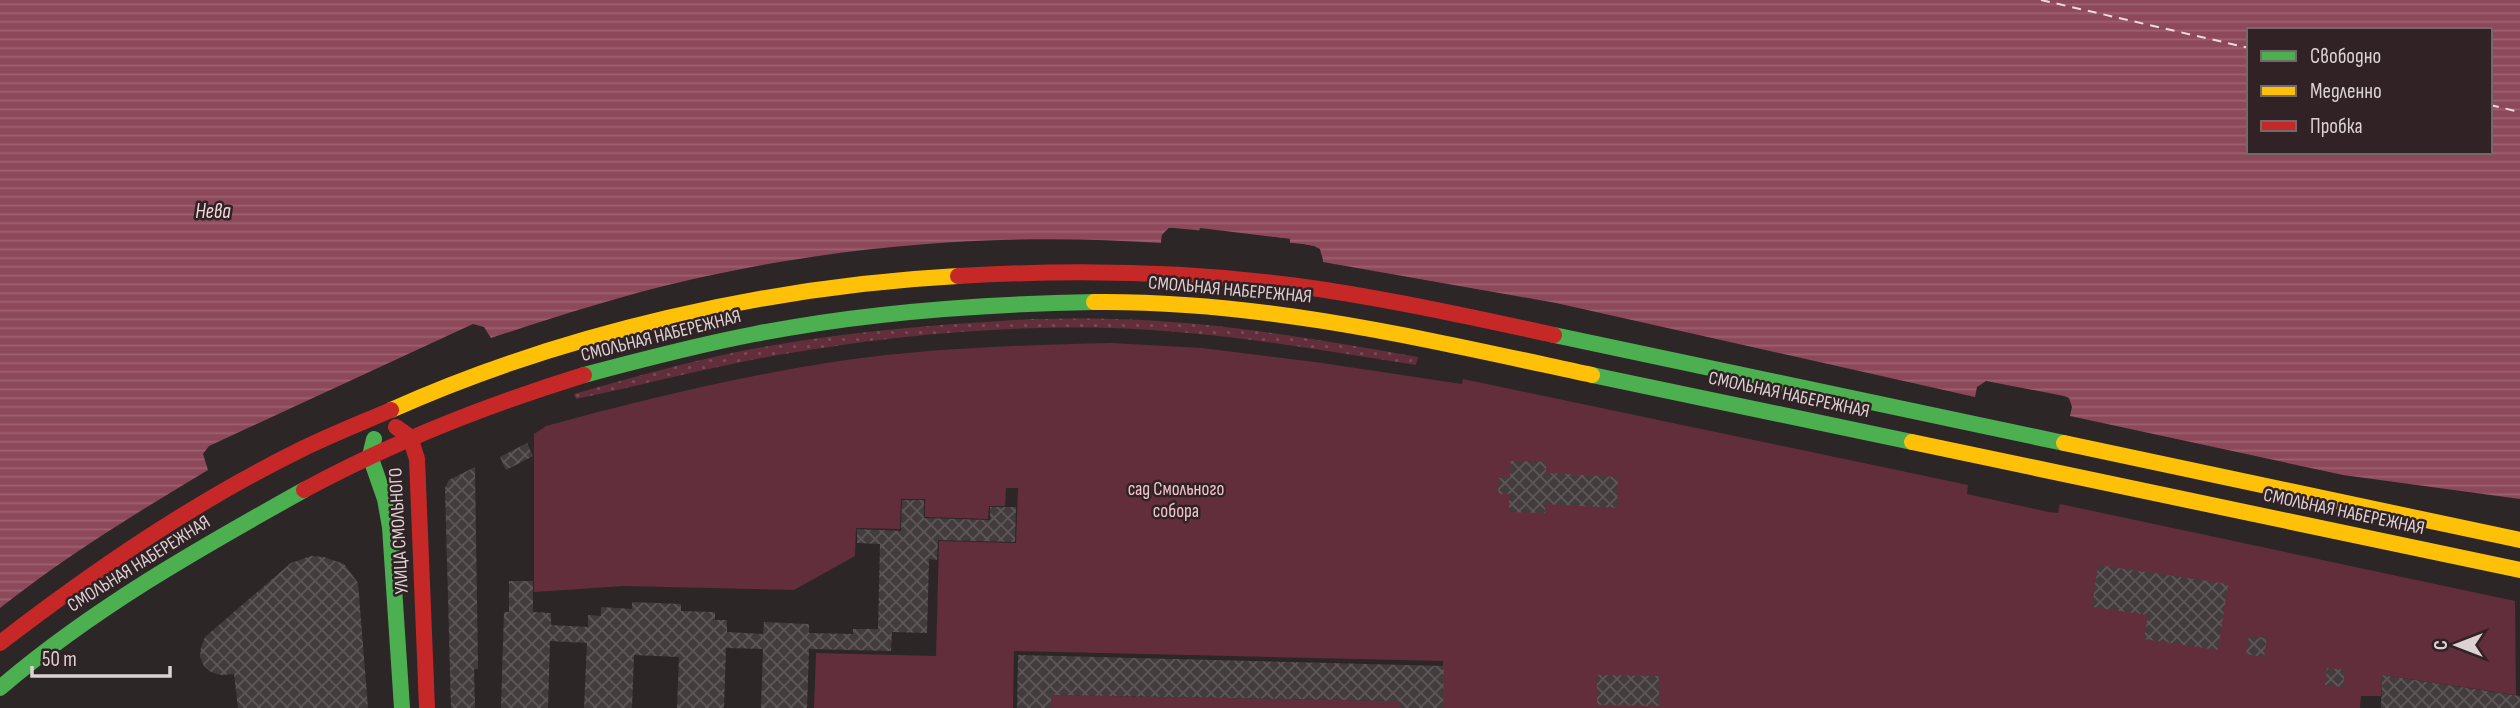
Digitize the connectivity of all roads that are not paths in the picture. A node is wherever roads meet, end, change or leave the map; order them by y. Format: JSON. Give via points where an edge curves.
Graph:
{"nodes":[{"id":1,"x":379,"y":415,"type":"junction"},
{"id":2,"x":410,"y":437,"type":"junction"},
{"id":3,"x":370,"y":456,"type":"junction"},
{"id":4,"x":2498,"y":534,"type":"junction"},
{"id":5,"x":2520,"y":534,"type":"edge"},
{"id":6,"x":2520,"y":540,"type":"edge"},
{"id":7,"x":2469,"y":559,"type":"junction"},
{"id":8,"x":2520,"y":570,"type":"edge"},
{"id":9,"x":2520,"y":583,"type":"edge"},
{"id":10,"x":0,"y":643,"type":"edge"},
{"id":11,"x":0,"y":688,"type":"edge"},
{"id":12,"x":402,"y":708,"type":"edge"},
{"id":13,"x":427,"y":708,"type":"edge"}],
"edges":[{"from":1,"to":2,"type":"main road"},
{"from":1,"to":3,"type":"main road","name":"УЛИЦА СМОЛЬНОГО"},
{"from":1,"to":4,"type":"main road","name":"СМОЛЬНАЯ НАБЕРЕЖНАЯ","via":[[449,384],[527,358],[649,323],[771,297],[918,278],[1112,271],[1319,289],[1429,309]]},
{"from":1,"to":10,"type":"main road","name":"СМОЛЬНАЯ НАБЕРЕЖНАЯ","via":[[301,450],[138,543]]},
{"from":2,"to":3,"type":"main road","name":"СМОЛЬНАЯ НАБЕРЕЖНАЯ"},
{"from":2,"to":7,"type":"main road","name":"СМОЛЬНАЯ НАБЕРЕЖНАЯ","via":[[556,385],[658,355],[777,329],[1030,303],[1180,306],[1318,319],[1385,332]]},
{"from":2,"to":13,"type":"main road","name":"УЛИЦА СМОЛЬНОГО","via":[[420,485]]},
{"from":3,"to":11,"type":"main road","name":"СМОЛЬНАЯ НАБЕРЕЖНАЯ","via":[[146,580]]},
{"from":3,"to":12,"type":"main road","name":"УЛИЦА СМОЛЬНОГО","via":[[390,527]]},
{"from":4,"to":5,"type":"main road"},
{"from":4,"to":6,"type":"main road","name":"СМОЛЬНАЯ НАБЕРЕЖНАЯ"},
{"from":7,"to":8,"type":"main road","name":"СМОЛЬНАЯ НАБЕРЕЖНАЯ"},
{"from":7,"to":9,"type":"main road","via":[[2483,575]]}]}
